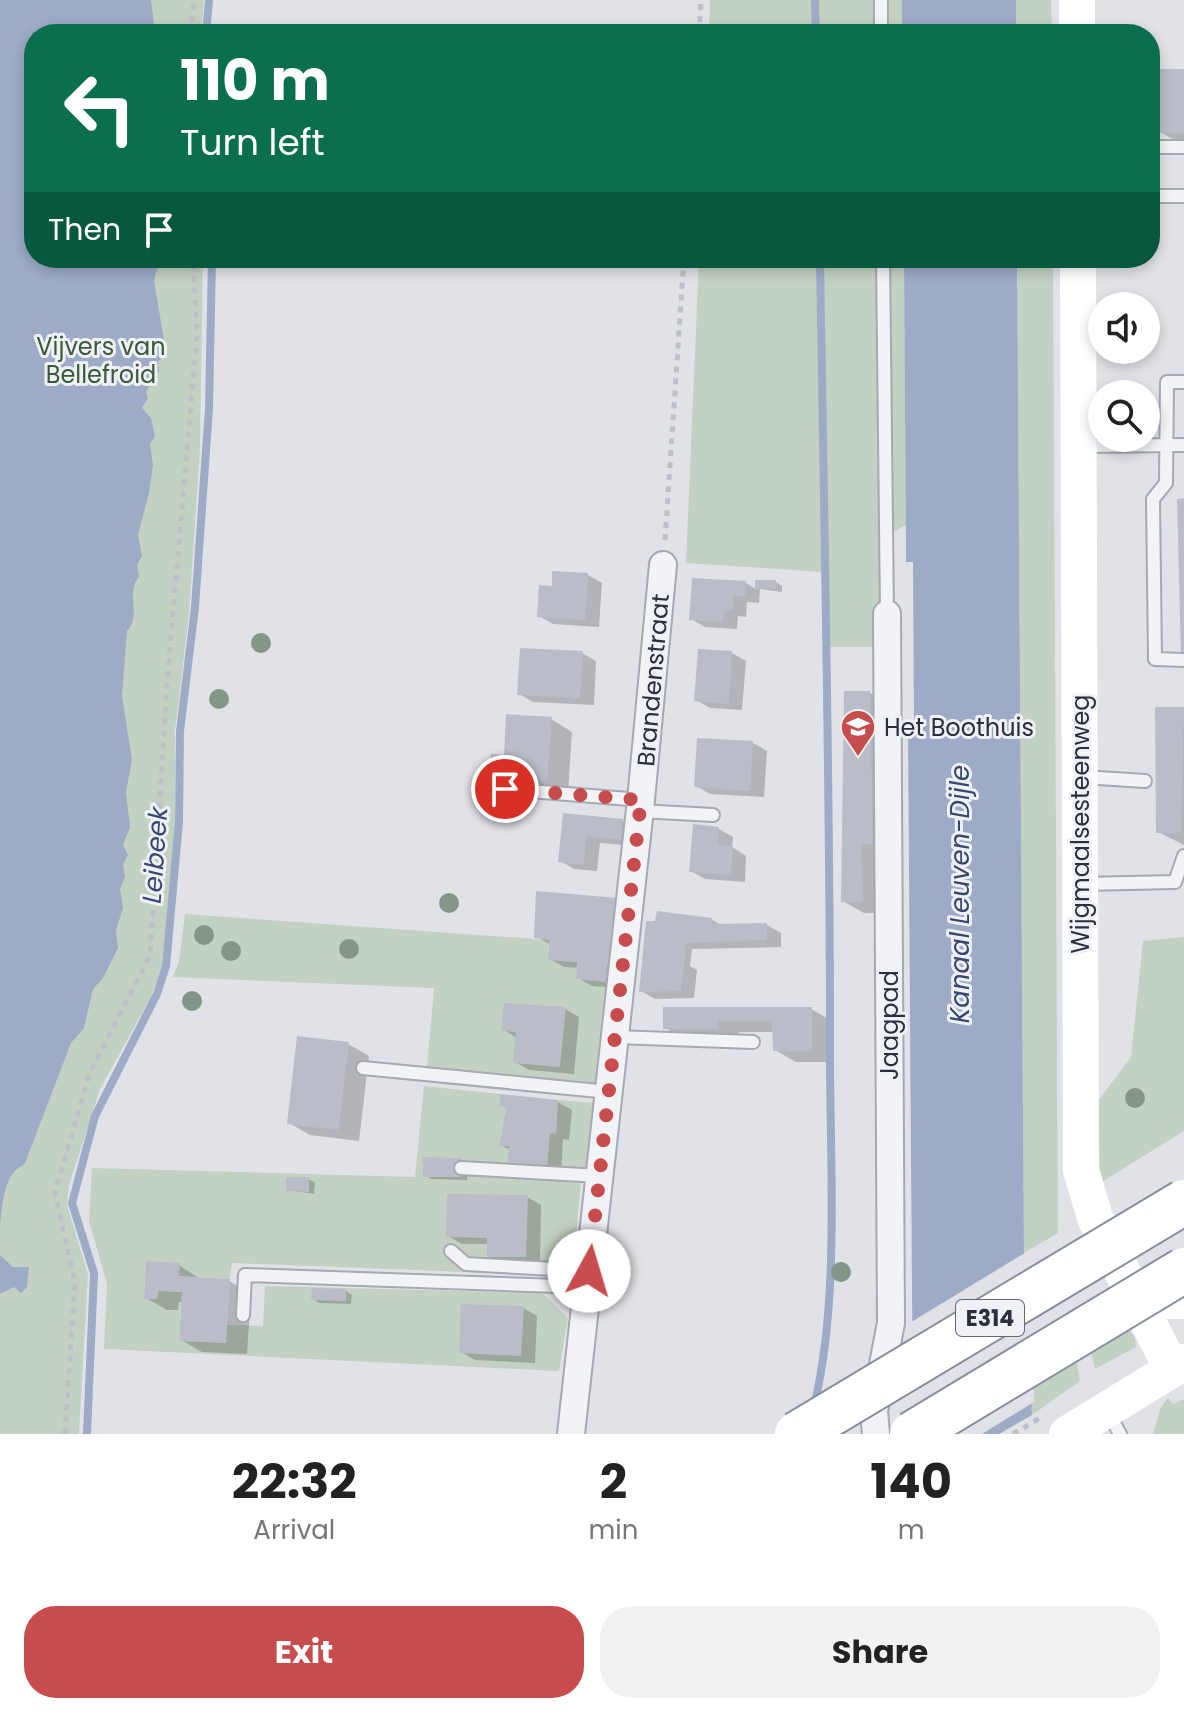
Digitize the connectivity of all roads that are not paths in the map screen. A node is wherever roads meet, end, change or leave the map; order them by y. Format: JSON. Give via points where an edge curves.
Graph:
{"nodes":[{"id":1,"x":881,"y":0,"type":"edge"},
{"id":2,"x":1077,"y":0,"type":"edge"},
{"id":3,"x":881,"y":24,"type":"edge"},
{"id":4,"x":1077,"y":24,"type":"edge"},
{"id":5,"x":1160,"y":147,"type":"edge"},
{"id":6,"x":1184,"y":147,"type":"edge"},
{"id":7,"x":1160,"y":196,"type":"edge"},
{"id":8,"x":1184,"y":196,"type":"edge"},
{"id":9,"x":883,"y":268,"type":"edge"},
{"id":10,"x":1078,"y":268,"type":"edge"},
{"id":11,"x":1184,"y":382,"type":"edge"},
{"id":12,"x":1169,"y":445,"type":"junction"},
{"id":13,"x":1184,"y":445,"type":"edge"},
{"id":14,"x":1078,"y":446,"type":"junction"},
{"id":15,"x":663,"y":565,"type":"road end"},
{"id":16,"x":887,"y":614,"type":"joint"},
{"id":17,"x":1184,"y":660,"type":"edge"},
{"id":18,"x":1080,"y":777,"type":"junction"},
{"id":19,"x":1145,"y":781,"type":"dead end"},
{"id":20,"x":505,"y":789,"type":"dead end"},
{"id":21,"x":641,"y":806,"type":"junction"},
{"id":22,"x":713,"y":815,"type":"dead end"},
{"id":23,"x":1184,"y":856,"type":"edge"},
{"id":24,"x":1080,"y":884,"type":"junction"},
{"id":25,"x":615,"y":1037,"type":"junction"},
{"id":26,"x":753,"y":1042,"type":"dead end"},
{"id":27,"x":363,"y":1068,"type":"dead end"},
{"id":28,"x":609,"y":1092,"type":"junction"},
{"id":29,"x":461,"y":1168,"type":"dead end"},
{"id":30,"x":600,"y":1176,"type":"junction"},
{"id":31,"x":1184,"y":1202,"type":"edge"},
{"id":32,"x":451,"y":1251,"type":"dead end"},
{"id":33,"x":1184,"y":1270,"type":"edge"},
{"id":34,"x":588,"y":1279,"type":"junction"},
{"id":35,"x":1132,"y":1293,"type":"junction"},
{"id":36,"x":1184,"y":1301,"type":"edge"},
{"id":37,"x":243,"y":1315,"type":"dead end"},
{"id":38,"x":1178,"y":1365,"type":"edge"},
{"id":39,"x":1113,"y":1422,"type":"edge"},
{"id":40,"x":571,"y":1434,"type":"edge"},
{"id":41,"x":797,"y":1434,"type":"edge"},
{"id":42,"x":876,"y":1434,"type":"edge"},
{"id":43,"x":912,"y":1434,"type":"edge"},
{"id":44,"x":1067,"y":1434,"type":"edge"}],
"edges":[{"from":1,"to":3,"type":"lane"},
{"from":2,"to":4,"type":"street"},
{"from":5,"to":6,"type":"lane"},
{"from":7,"to":8,"type":"lane"},
{"from":9,"to":16,"type":"lane"},
{"from":10,"to":14,"type":"street","name":"Wijgmaalsesteenweg"},
{"from":11,"to":12,"type":"lane","via":[[1167,382]]},
{"from":12,"to":13,"type":"lane"},
{"from":12,"to":14,"type":"lane"},
{"from":12,"to":17,"type":"lane","via":[[1166,483],[1153,499],[1155,659]]},
{"from":14,"to":18,"type":"street","name":"Wijgmaalsesteenweg"},
{"from":15,"to":21,"type":"street","name":"Brandenstraat"},
{"from":16,"to":42,"type":"street","name":"Jaagpad","via":[[891,1323],[874,1411]]},
{"from":18,"to":19,"type":"lane"},
{"from":18,"to":24,"type":"street","name":"Wijgmaalsesteenweg"},
{"from":20,"to":21,"type":"lane"},
{"from":21,"to":22,"type":"lane"},
{"from":21,"to":25,"type":"street","name":"Brandenstraat"},
{"from":23,"to":24,"type":"lane","via":[[1175,882]]},
{"from":24,"to":35,"type":"street","name":"Wijgmaalsesteenweg","via":[[1081,1170],[1095,1218]]},
{"from":25,"to":26,"type":"lane"},
{"from":25,"to":28,"type":"street","name":"Brandenstraat"},
{"from":27,"to":28,"type":"lane"},
{"from":28,"to":30,"type":"street","name":"Brandenstraat"},
{"from":29,"to":30,"type":"lane"},
{"from":30,"to":34,"type":"street","name":"Brandenstraat"},
{"from":31,"to":41,"type":"highway","number":"E314","bridge":true},
{"from":32,"to":34,"type":"lane","via":[[466,1264]]},
{"from":33,"to":43,"type":"highway","number":"E314","bridge":true},
{"from":34,"to":37,"type":"lane","via":[[245,1275]]},
{"from":34,"to":40,"type":"street","name":"Brandenstraat"},
{"from":35,"to":36,"type":"street","via":[[1157,1301]]},
{"from":35,"to":38,"type":"street","name":"Wijgmaalsesteenweg"},
{"from":38,"to":39,"type":"street"},
{"from":39,"to":44,"type":"street"}]}
